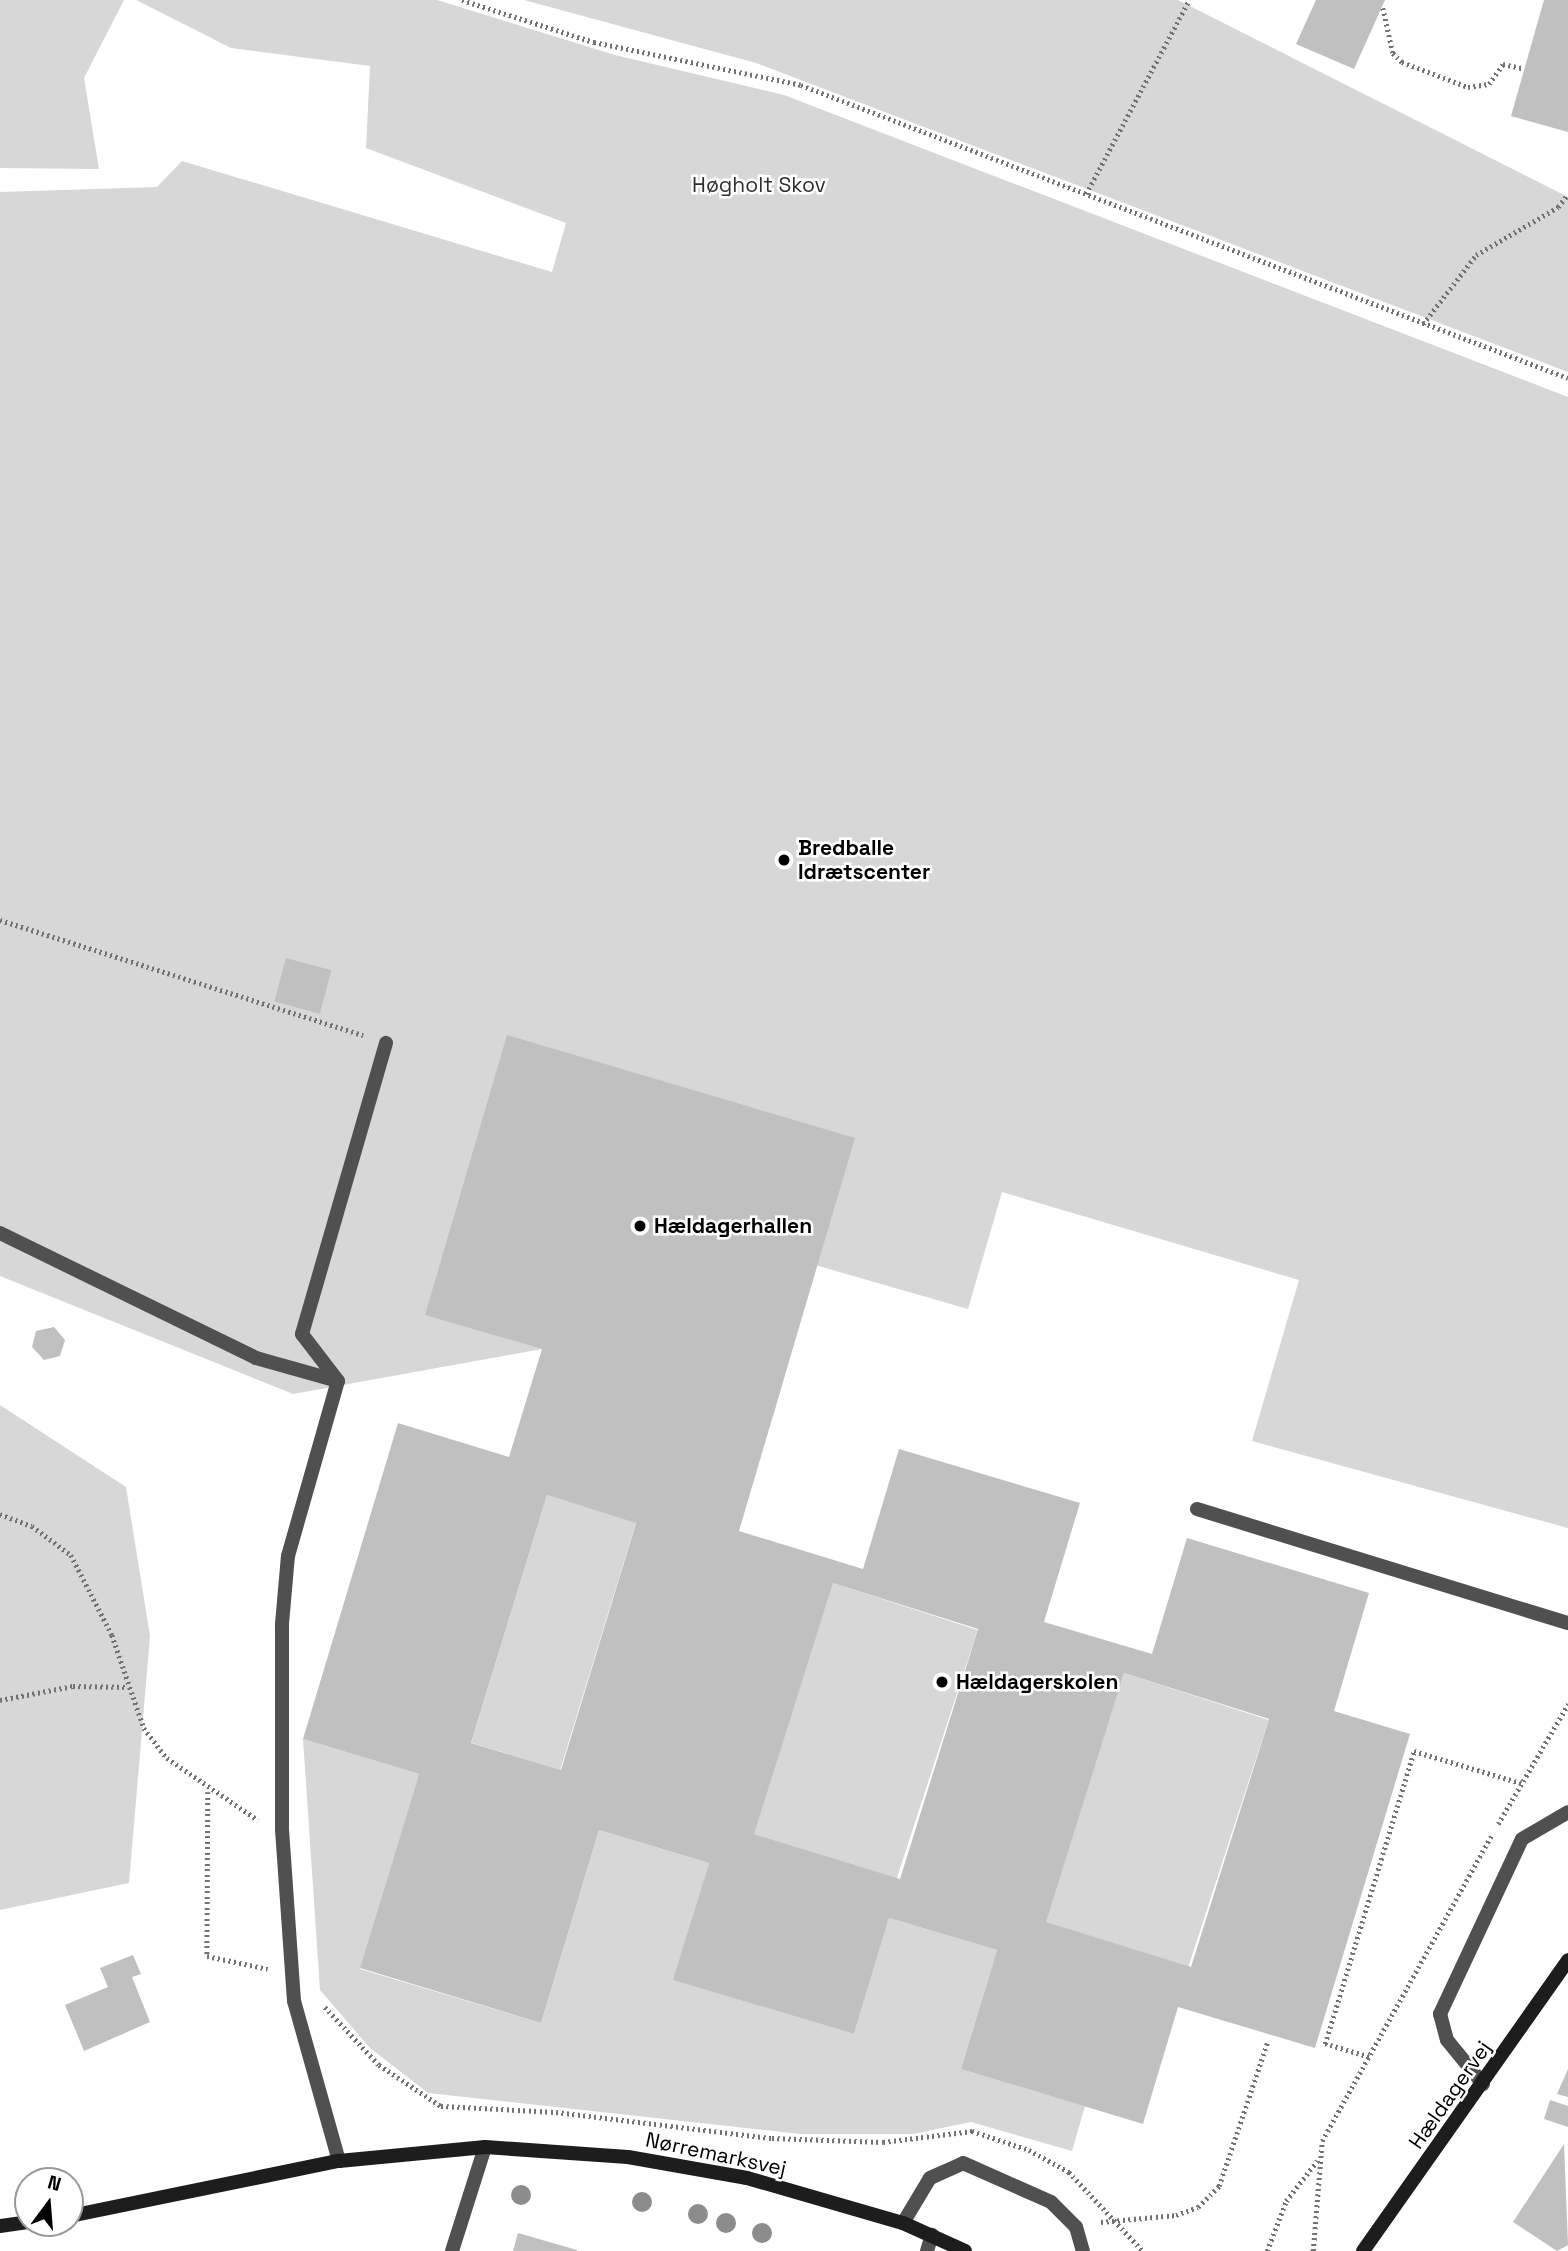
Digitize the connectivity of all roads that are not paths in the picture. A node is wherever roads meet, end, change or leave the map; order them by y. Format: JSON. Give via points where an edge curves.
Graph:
{"nodes":[{"id":1,"x":386,"y":1043,"type":"road end"},
{"id":2,"x":0,"y":1233,"type":"edge"},
{"id":3,"x":338,"y":1381,"type":"junction"},
{"id":4,"x":1197,"y":1510,"type":"dead end"},
{"id":5,"x":1568,"y":1623,"type":"edge"},
{"id":6,"x":1568,"y":1812,"type":"edge"},
{"id":7,"x":1568,"y":1960,"type":"edge"},
{"id":8,"x":1483,"y":2084,"type":"junction"},
{"id":9,"x":485,"y":2147,"type":"junction"},
{"id":10,"x":339,"y":2161,"type":"junction"},
{"id":11,"x":84,"y":2213,"type":"edge"},
{"id":12,"x":903,"y":2223,"type":"junction"},
{"id":13,"x":932,"y":2235,"type":"junction"},
{"id":14,"x":452,"y":2251,"type":"edge"},
{"id":15,"x":927,"y":2251,"type":"edge"},
{"id":16,"x":965,"y":2251,"type":"edge"},
{"id":17,"x":1083,"y":2251,"type":"edge"},
{"id":18,"x":1363,"y":2251,"type":"edge"}],
"edges":[{"from":1,"to":3,"type":"lane","via":[[302,1334]]},
{"from":2,"to":3,"type":"lane","via":[[256,1357]]},
{"from":3,"to":10,"type":"lane","via":[[288,1556],[282,1624],[282,1829],[291,1975]]},
{"from":4,"to":5,"type":"lane"},
{"from":6,"to":8,"type":"lane","via":[[1522,1839],[1440,2014],[1447,2040]]},
{"from":7,"to":8,"type":"street","name":"Hældagervej"},
{"from":8,"to":18,"type":"street","name":"Hældagervej"},
{"from":9,"to":10,"type":"street","name":"Nørremarksvej"},
{"from":9,"to":12,"type":"street","name":"Nørremarksvej","via":[[628,2157],[733,2176]]},
{"from":9,"to":14,"type":"lane"},
{"from":10,"to":11,"type":"street","name":"Nørremarksvej"},
{"from":12,"to":13,"type":"street","name":"Nørremarksvej"},
{"from":12,"to":17,"type":"lane","via":[[930,2178],[963,2163],[1051,2202],[1076,2227]]},
{"from":13,"to":15,"type":"lane"},
{"from":13,"to":16,"type":"street","name":"Nørremarksvej"}]}
